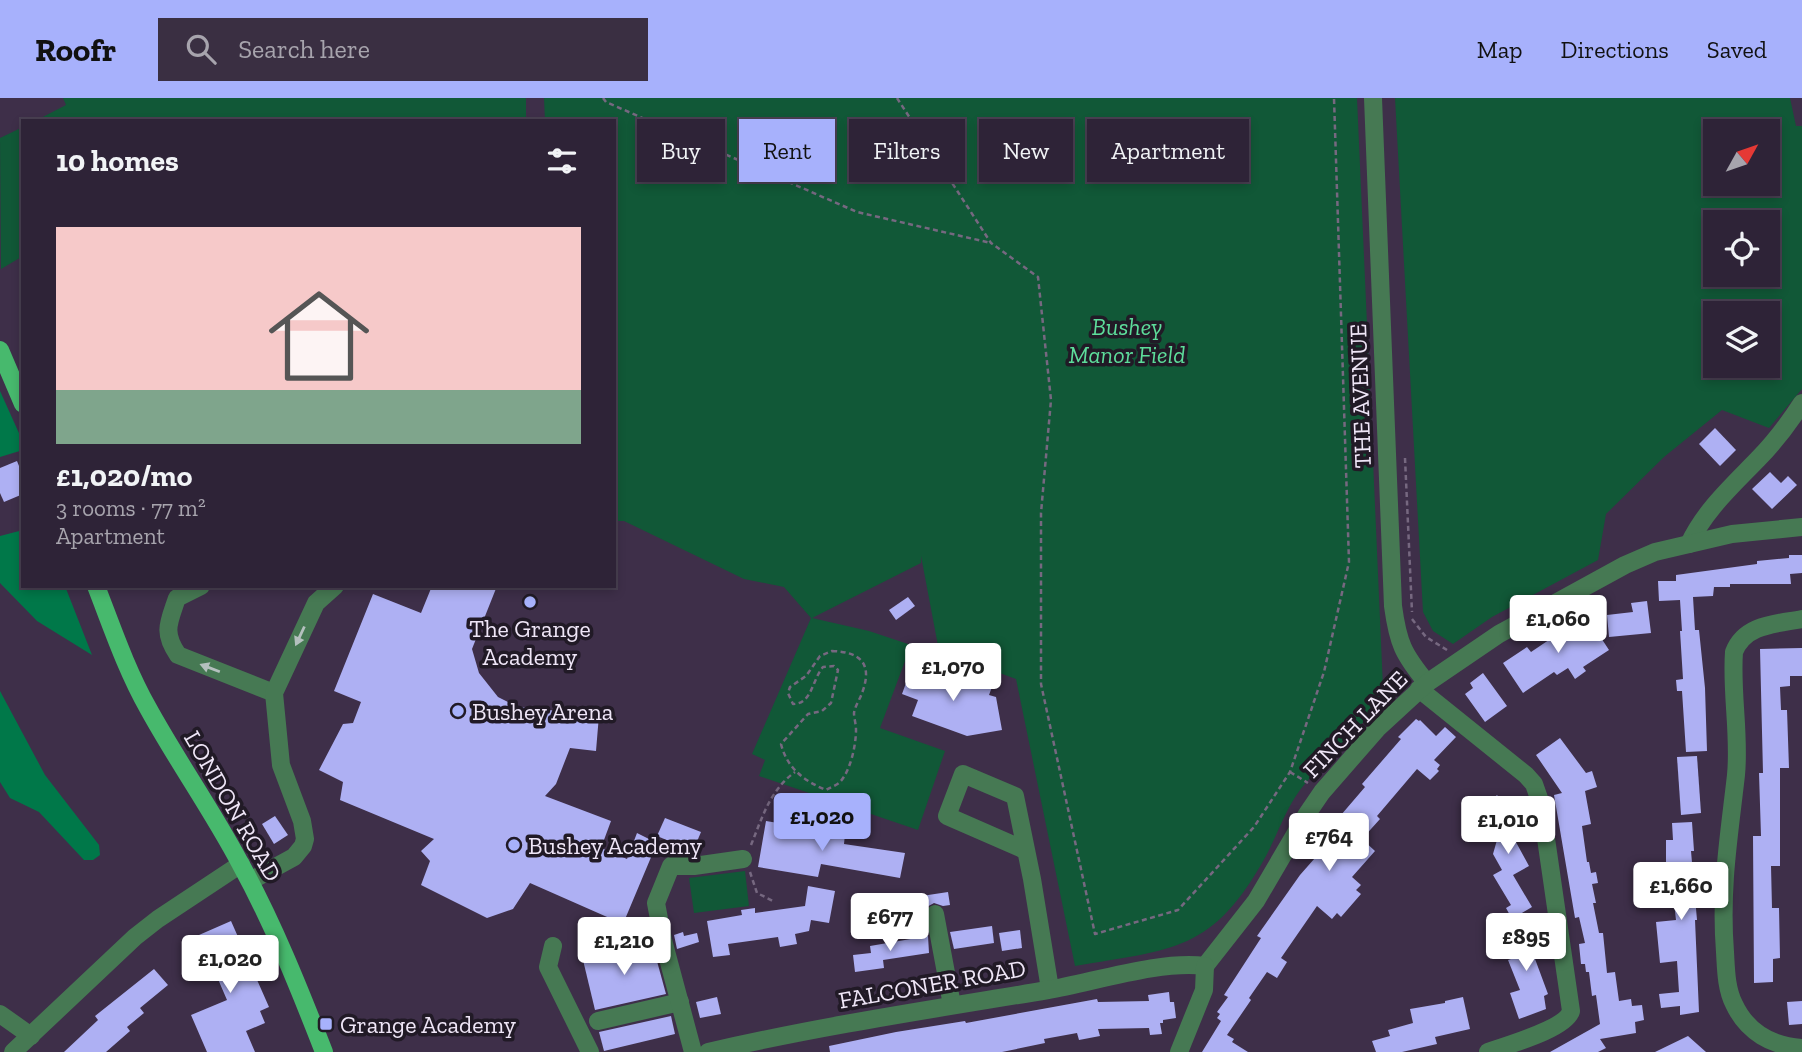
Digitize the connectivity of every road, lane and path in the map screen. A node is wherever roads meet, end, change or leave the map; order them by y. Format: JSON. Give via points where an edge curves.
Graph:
{"nodes":[{"id":1,"x":603,"y":98,"type":"edge"},
{"id":2,"x":897,"y":98,"type":"edge"},
{"id":3,"x":1334,"y":98,"type":"edge"},
{"id":4,"x":1373,"y":98,"type":"edge"},
{"id":5,"x":991,"y":243,"type":"junction"},
{"id":6,"x":1,"y":353,"type":"edge"},
{"id":7,"x":21,"y":399,"type":"edge"},
{"id":8,"x":1802,"y":403,"type":"edge"},
{"id":9,"x":1405,"y":455,"type":"dead end"},
{"id":10,"x":1802,"y":527,"type":"edge"},
{"id":11,"x":1689,"y":544,"type":"junction"},
{"id":12,"x":97,"y":588,"type":"edge"},
{"id":13,"x":197,"y":588,"type":"edge"},
{"id":14,"x":333,"y":588,"type":"edge"},
{"id":15,"x":1802,"y":619,"type":"edge"},
{"id":16,"x":1447,"y":650,"type":"dead end"},
{"id":17,"x":1423,"y":686,"type":"junction"},
{"id":18,"x":274,"y":693,"type":"junction"},
{"id":19,"x":795,"y":772,"type":"junction"},
{"id":20,"x":1290,"y":772,"type":"junction"},
{"id":21,"x":1322,"y":792,"type":"junction"},
{"id":22,"x":761,"y":816,"type":"dead end"},
{"id":23,"x":1025,"y":850,"type":"junction"},
{"id":24,"x":743,"y":859,"type":"dead end"},
{"id":25,"x":241,"y":864,"type":"junction"},
{"id":26,"x":250,"y":881,"type":"junction"},
{"id":27,"x":934,"y":914,"type":"dead end"},
{"id":28,"x":553,"y":946,"type":"dead end"},
{"id":29,"x":1206,"y":966,"type":"junction"},
{"id":30,"x":1050,"y":989,"type":"junction"},
{"id":31,"x":680,"y":1002,"type":"junction"},
{"id":32,"x":952,"y":1005,"type":"junction"},
{"id":33,"x":0,"y":1014,"type":"edge"},
{"id":34,"x":598,"y":1021,"type":"dead end"},
{"id":35,"x":31,"y":1036,"type":"junction"},
{"id":36,"x":1802,"y":1048,"type":"edge"},
{"id":37,"x":13,"y":1052,"type":"edge"},
{"id":38,"x":324,"y":1052,"type":"edge"},
{"id":39,"x":590,"y":1052,"type":"edge"},
{"id":40,"x":693,"y":1052,"type":"edge"},
{"id":41,"x":708,"y":1052,"type":"edge"},
{"id":42,"x":1179,"y":1052,"type":"edge"},
{"id":43,"x":1488,"y":1052,"type":"edge"}],
"edges":[{"from":1,"to":5,"type":"path","via":[[857,212]]},
{"from":2,"to":5,"type":"path"},
{"from":3,"to":20,"type":"path","via":[[1349,562],[1324,672]]},
{"from":4,"to":17,"type":"street","name":"THE AVENUE","via":[[1393,606],[1404,654]]},
{"from":5,"to":20,"type":"path","via":[[1038,277],[1051,400],[1041,513],[1041,684],[1095,934],[1178,910],[1254,827]]},
{"from":6,"to":7,"type":"main road"},
{"from":8,"to":11,"type":"street","via":[[1699,523]]},
{"from":9,"to":16,"type":"path","name":"THE AVENUE","via":[[1412,619],[1426,637]]},
{"from":10,"to":11,"type":"street","name":"FINCH LANE"},
{"from":11,"to":17,"type":"street","name":"FINCH LANE","via":[[1625,565],[1499,634]]},
{"from":12,"to":25,"type":"main road","name":"LONDON ROAD","via":[[148,708]]},
{"from":18,"to":13,"type":"street","one_way":true,"via":[[178,655],[166,632],[177,597]]},
{"from":14,"to":18,"type":"street","one_way":true,"via":[[316,603]]},
{"from":15,"to":36,"type":"street","via":[[1747,632],[1734,652],[1736,774],[1722,904],[1726,974],[1733,1003],[1760,1036]]},
{"from":17,"to":21,"type":"street","name":"FINCH LANE","via":[[1377,729]]},
{"from":17,"to":43,"type":"street","name":"THE AVENUE","via":[[1526,775],[1541,804],[1571,1011],[1558,1026]]},
{"from":18,"to":26,"type":"street","via":[[281,765],[305,839],[294,857]]},
{"from":19,"to":19,"type":"path","via":[[781,744],[808,714],[831,703],[838,670],[823,667],[810,695],[798,705],[790,699],[790,687],[806,676],[820,656],[832,651],[858,656],[866,671],[854,712],[856,732],[848,770],[839,783],[826,790]]},
{"from":19,"to":22,"type":"path","via":[[782,781]]},
{"from":20,"to":21,"type":"path"},
{"from":21,"to":29,"type":"street","name":"FINCH LANE","via":[[1256,901]]},
{"from":23,"to":23,"type":"street","via":[[1015,796],[963,774],[947,816]]},
{"from":23,"to":30,"type":"street"},
{"from":24,"to":31,"type":"street","via":[[671,866],[656,903]]},
{"from":25,"to":26,"type":"main road","name":"LONDON ROAD"},
{"from":25,"to":35,"type":"street","via":[[135,937]]},
{"from":26,"to":38,"type":"main road","name":"LONDON ROAD"},
{"from":27,"to":32,"type":"street"},
{"from":28,"to":39,"type":"street","via":[[548,967]]},
{"from":29,"to":30,"type":"street","name":"FALCONER ROAD","via":[[1183,964]]},
{"from":29,"to":42,"type":"street","via":[[1204,990]]},
{"from":30,"to":32,"type":"street","name":"FALCONER ROAD"},
{"from":31,"to":34,"type":"street"},
{"from":31,"to":40,"type":"street"},
{"from":32,"to":41,"type":"street","name":"FALCONER ROAD"},
{"from":33,"to":35,"type":"street"},
{"from":35,"to":37,"type":"street"}]}
